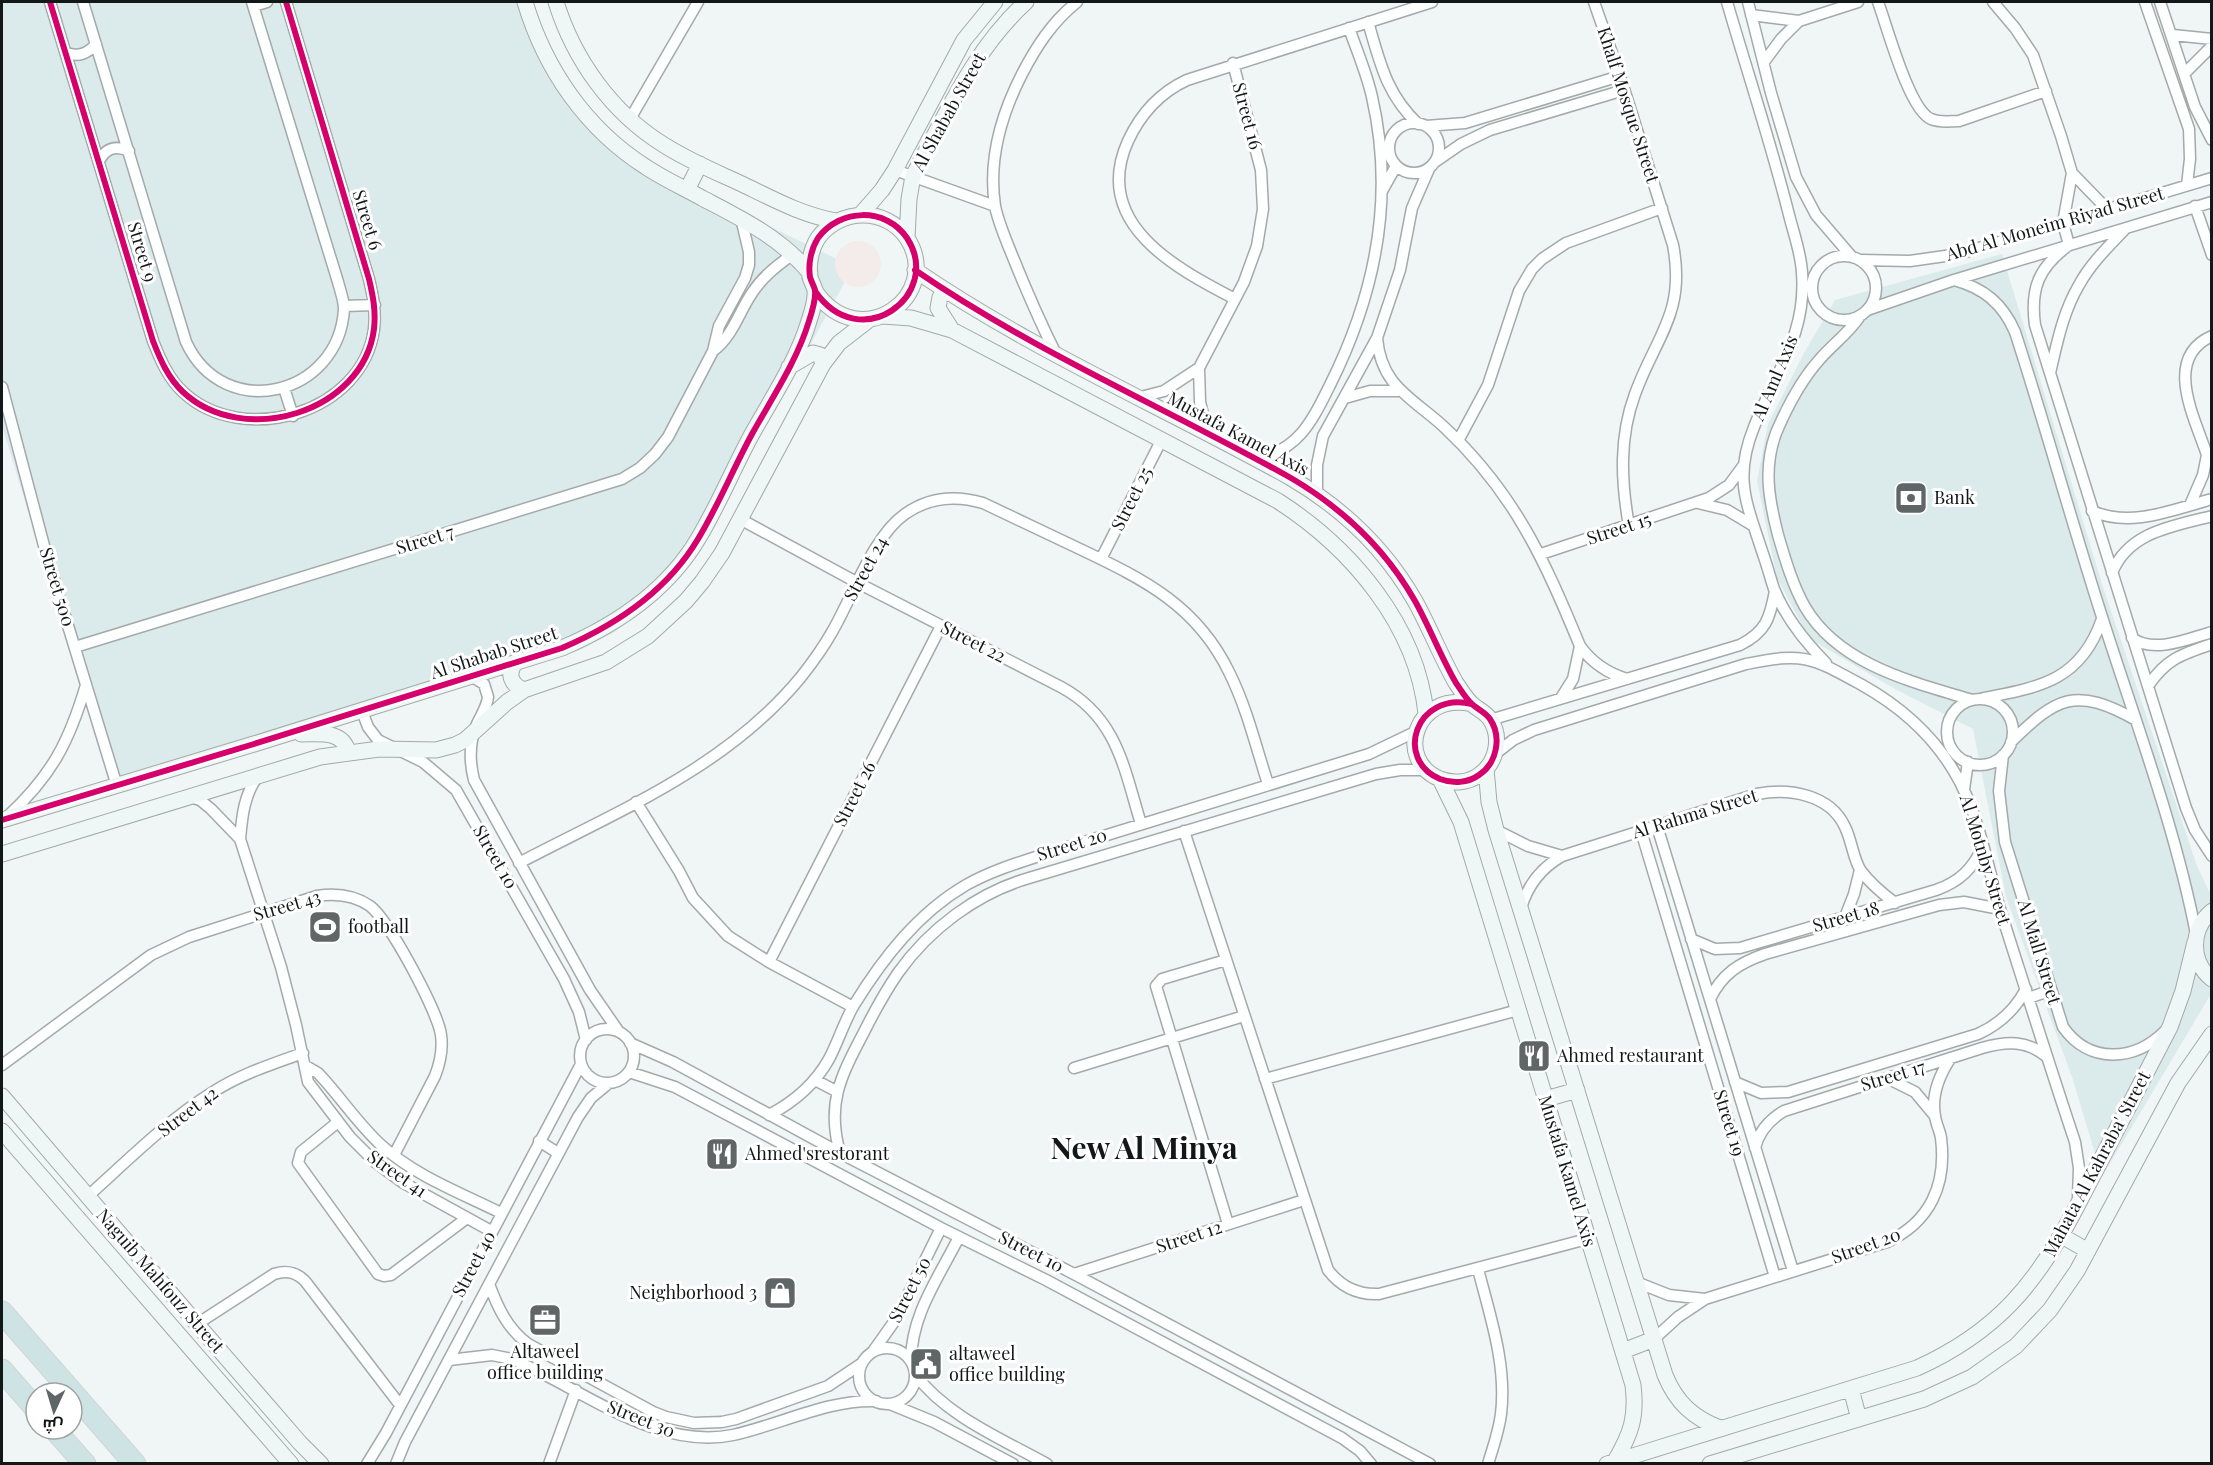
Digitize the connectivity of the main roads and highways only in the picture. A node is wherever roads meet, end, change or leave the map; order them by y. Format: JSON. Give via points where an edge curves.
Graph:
{"nodes":[{"id":1,"x":2,"y":1312,"type":"edge"},
{"id":2,"x":2,"y":1370,"type":"edge"},
{"id":3,"x":24,"y":1395,"type":"edge"},
{"id":4,"x":65,"y":1441,"type":"edge"},
{"id":5,"x":85,"y":1464,"type":"edge"},
{"id":6,"x":135,"y":1464,"type":"edge"}],
"edges":[{"from":1,"to":6,"type":"highway"},
{"from":2,"to":3,"type":"highway"},
{"from":4,"to":5,"type":"highway"}]}
